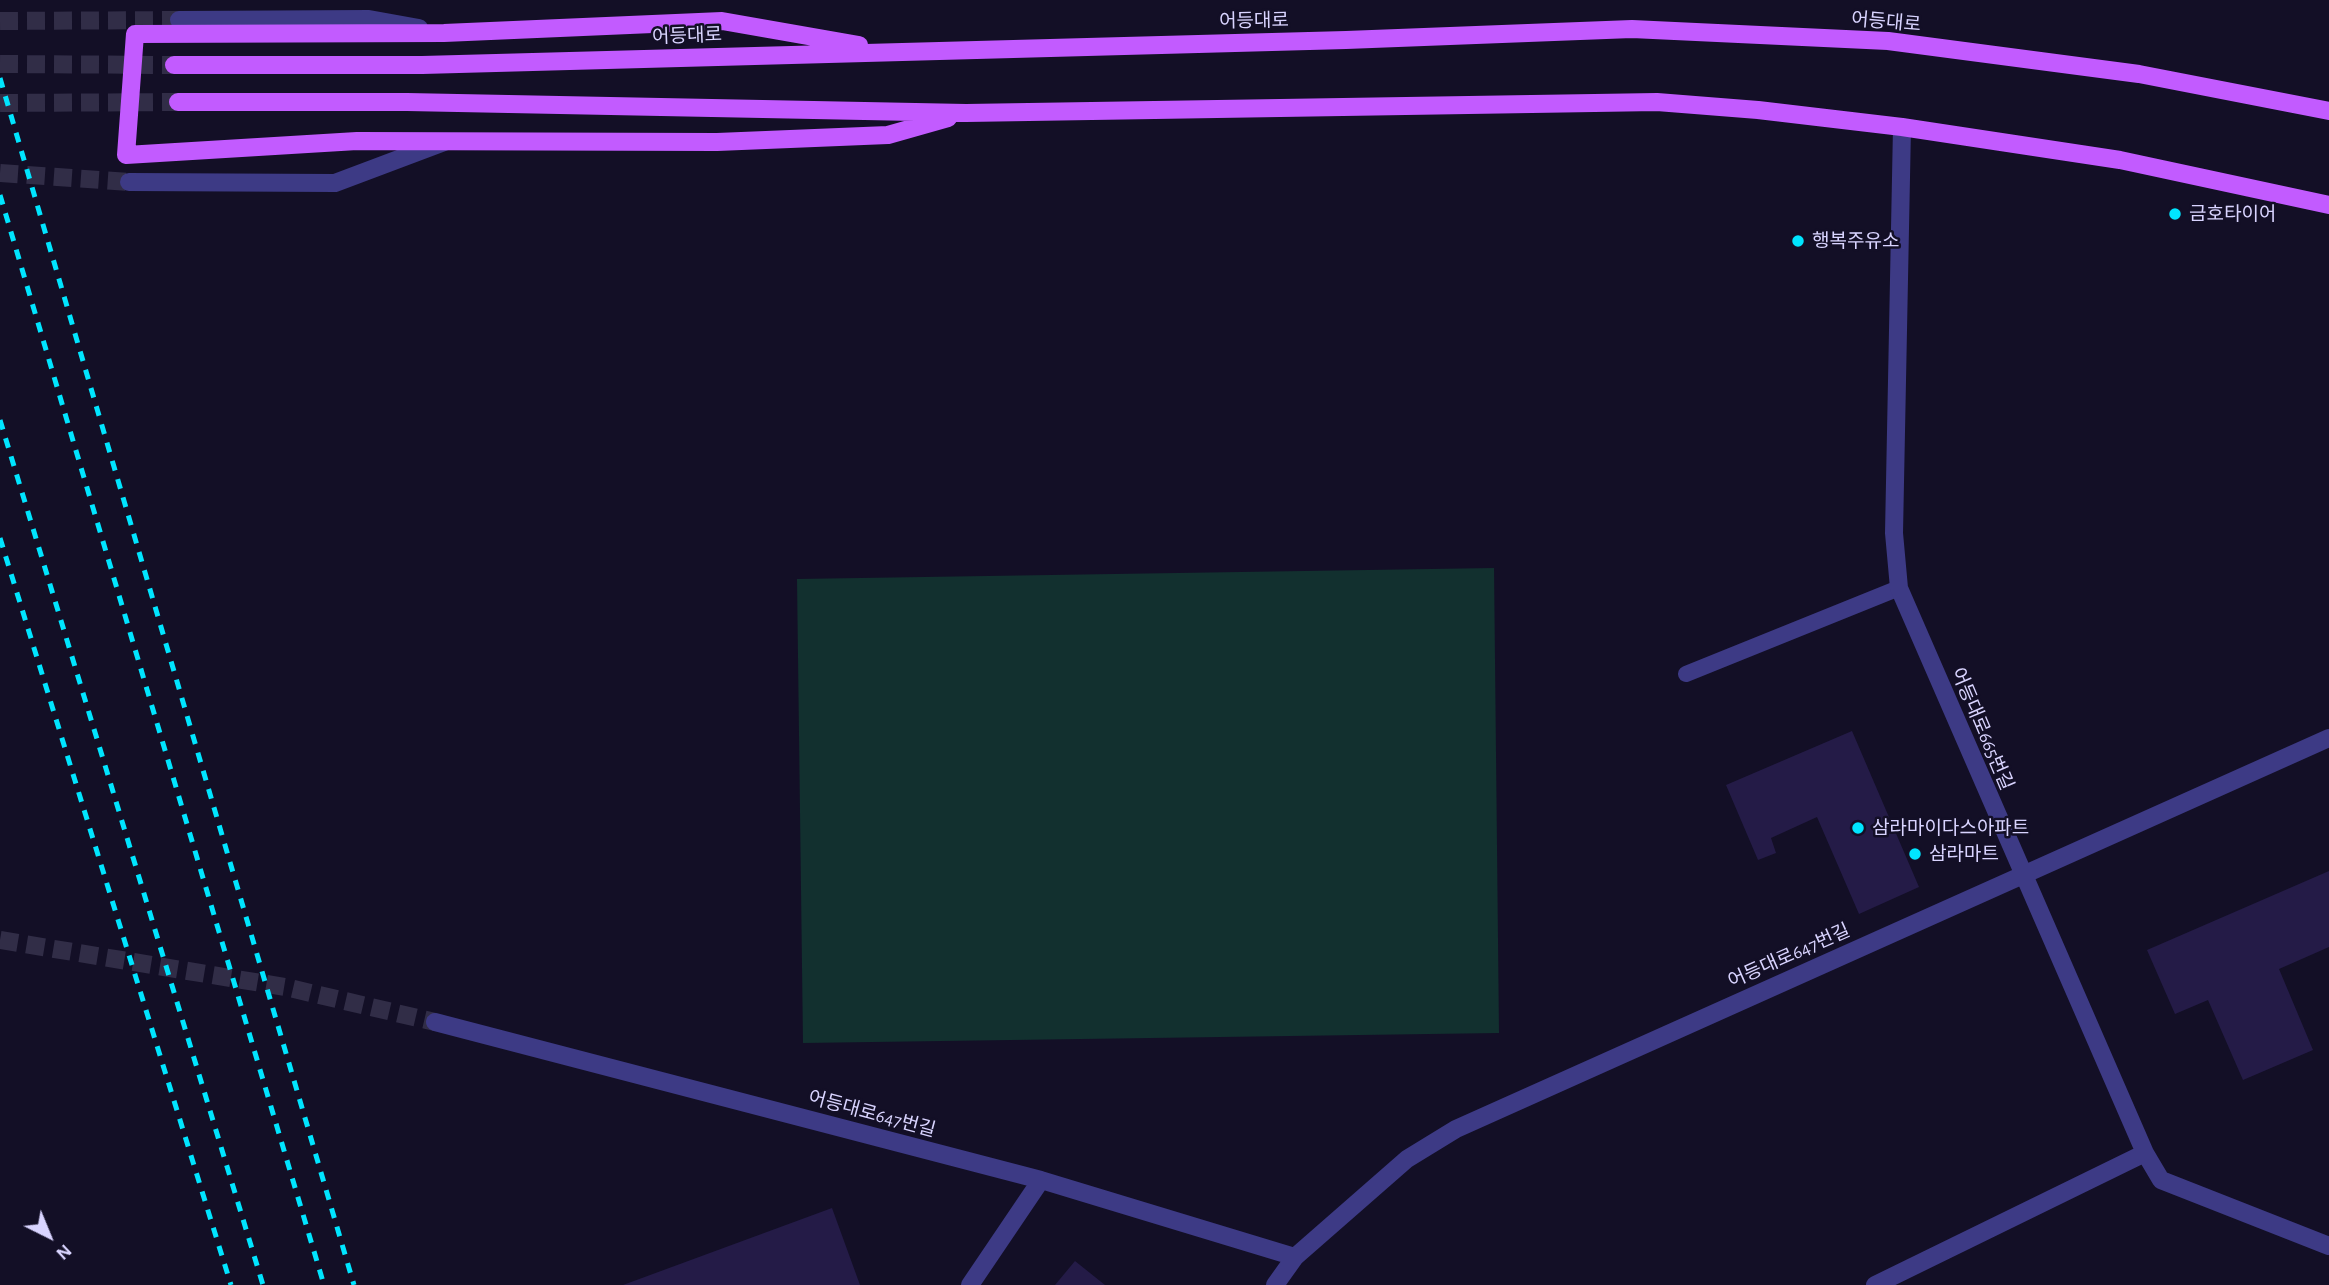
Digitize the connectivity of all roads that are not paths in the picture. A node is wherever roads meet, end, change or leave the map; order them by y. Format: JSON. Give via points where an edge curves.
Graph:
{"nodes":[{"id":1,"x":179,"y":20,"type":"tunnel mouth"},
{"id":2,"x":444,"y":33,"type":"junction"},
{"id":3,"x":897,"y":51,"type":"junction"},
{"id":4,"x":174,"y":65,"type":"tunnel mouth"},
{"id":5,"x":178,"y":102,"type":"tunnel mouth"},
{"id":6,"x":2329,"y":111,"type":"edge"},
{"id":7,"x":966,"y":113,"type":"junction"},
{"id":8,"x":1902,"y":127,"type":"junction"},
{"id":9,"x":444,"y":142,"type":"junction"},
{"id":10,"x":129,"y":182,"type":"tunnel mouth"},
{"id":11,"x":2329,"y":205,"type":"edge"},
{"id":12,"x":1899,"y":588,"type":"junction"},
{"id":13,"x":1686,"y":674,"type":"dead end"},
{"id":14,"x":2329,"y":738,"type":"edge"},
{"id":15,"x":2022,"y":874,"type":"junction"},
{"id":16,"x":435,"y":1022,"type":"tunnel mouth"},
{"id":17,"x":2145,"y":1153,"type":"junction"},
{"id":18,"x":1041,"y":1180,"type":"junction"},
{"id":19,"x":2329,"y":1246,"type":"edge"},
{"id":20,"x":1295,"y":1257,"type":"junction"},
{"id":21,"x":970,"y":1285,"type":"edge"},
{"id":22,"x":1275,"y":1285,"type":"edge"},
{"id":23,"x":1875,"y":1285,"type":"edge"}],
"edges":[{"from":1,"to":2,"type":"street","via":[[369,19]]},
{"from":2,"to":3,"type":"main road","via":[[722,20]]},
{"from":2,"to":9,"type":"main road","via":[[135,34],[126,155],[357,141]]},
{"from":3,"to":4,"type":"main road","name":"어등대로","via":[[422,65]]},
{"from":3,"to":6,"type":"main road","name":"어등대로","via":[[1646,29],[1888,41],[2139,74]]},
{"from":5,"to":7,"type":"main road"},
{"from":7,"to":8,"type":"main road","via":[[1657,102]]},
{"from":7,"to":9,"type":"main road","via":[[888,135],[717,142]]},
{"from":8,"to":11,"type":"main road","via":[[2120,160]]},
{"from":8,"to":12,"type":"street","name":"어등대로665번길","via":[[1894,533]]},
{"from":9,"to":10,"type":"street","via":[[335,183]]},
{"from":12,"to":13,"type":"lane"},
{"from":12,"to":15,"type":"street","name":"어등대로665번길"},
{"from":14,"to":15,"type":"street","name":"어등대로647번길"},
{"from":15,"to":17,"type":"street","name":"어등대로665번길"},
{"from":15,"to":20,"type":"street","name":"어등대로647번길","via":[[1456,1129],[1407,1159]]},
{"from":16,"to":18,"type":"street","name":"어등대로647번길"},
{"from":17,"to":19,"type":"street","name":"어등대로665번길","via":[[2161,1180]]},
{"from":17,"to":23,"type":"street"},
{"from":18,"to":20,"type":"street","name":"어등대로647번길"},
{"from":18,"to":21,"type":"street"},
{"from":20,"to":22,"type":"street","name":"어등대로647번길"}]}
